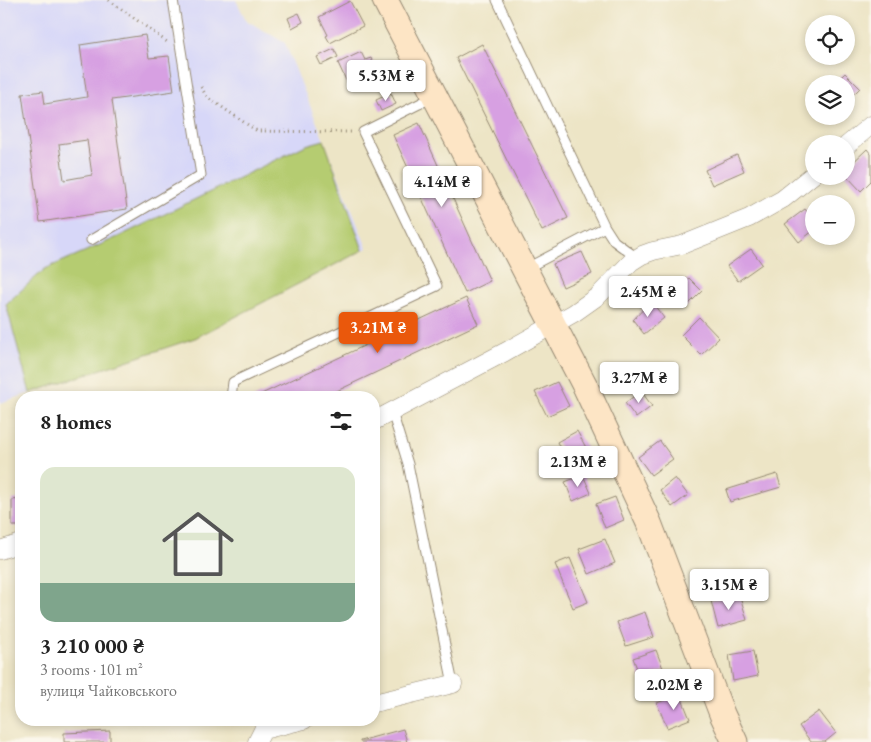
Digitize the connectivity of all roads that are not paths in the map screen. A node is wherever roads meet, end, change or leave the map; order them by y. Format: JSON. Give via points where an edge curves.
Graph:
{"nodes":[{"id":1,"x":173,"y":0,"type":"edge"},
{"id":2,"x":385,"y":0,"type":"edge"},
{"id":3,"x":497,"y":0,"type":"edge"},
{"id":4,"x":435,"y":96,"type":"junction"},
{"id":5,"x":871,"y":125,"type":"edge"},
{"id":6,"x":855,"y":138,"type":"edge"},
{"id":7,"x":805,"y":181,"type":"edge"},
{"id":8,"x":605,"y":227,"type":"junction"},
{"id":9,"x":91,"y":240,"type":"dead end"},
{"id":10,"x":637,"y":258,"type":"junction"},
{"id":11,"x":524,"y":270,"type":"junction"},
{"id":12,"x":553,"y":325,"type":"junction"},
{"id":13,"x":232,"y":391,"type":"edge"},
{"id":14,"x":392,"y":412,"type":"junction"},
{"id":15,"x":380,"y":418,"type":"edge"},
{"id":16,"x":15,"y":545,"type":"edge"},
{"id":17,"x":0,"y":550,"type":"edge"},
{"id":18,"x":453,"y":684,"type":"joint"},
{"id":19,"x":380,"y":702,"type":"edge"},
{"id":20,"x":279,"y":726,"type":"edge"},
{"id":21,"x":257,"y":742,"type":"edge"},
{"id":22,"x":735,"y":742,"type":"edge"}],
"edges":[{"from":1,"to":9,"type":"lane","via":[[201,175]]},
{"from":2,"to":4,"type":"street"},
{"from":3,"to":8,"type":"lane"},
{"from":4,"to":11,"type":"street"},
{"from":4,"to":13,"type":"lane","via":[[364,132],[437,286],[233,382]]},
{"from":5,"to":6,"type":"street"},
{"from":7,"to":10,"type":"street","via":[[783,199],[748,218],[701,239]]},
{"from":8,"to":10,"type":"lane","via":[[614,241]]},
{"from":8,"to":11,"type":"lane"},
{"from":10,"to":12,"type":"street","via":[[598,296]]},
{"from":11,"to":12,"type":"street"},
{"from":12,"to":14,"type":"street"},
{"from":12,"to":22,"type":"street","via":[[633,486]]},
{"from":14,"to":15,"type":"street"},
{"from":14,"to":18,"type":"lane","via":[[408,464]]},
{"from":16,"to":17,"type":"street"},
{"from":18,"to":19,"type":"street"},
{"from":20,"to":21,"type":"street","via":[[263,730]]}]}
